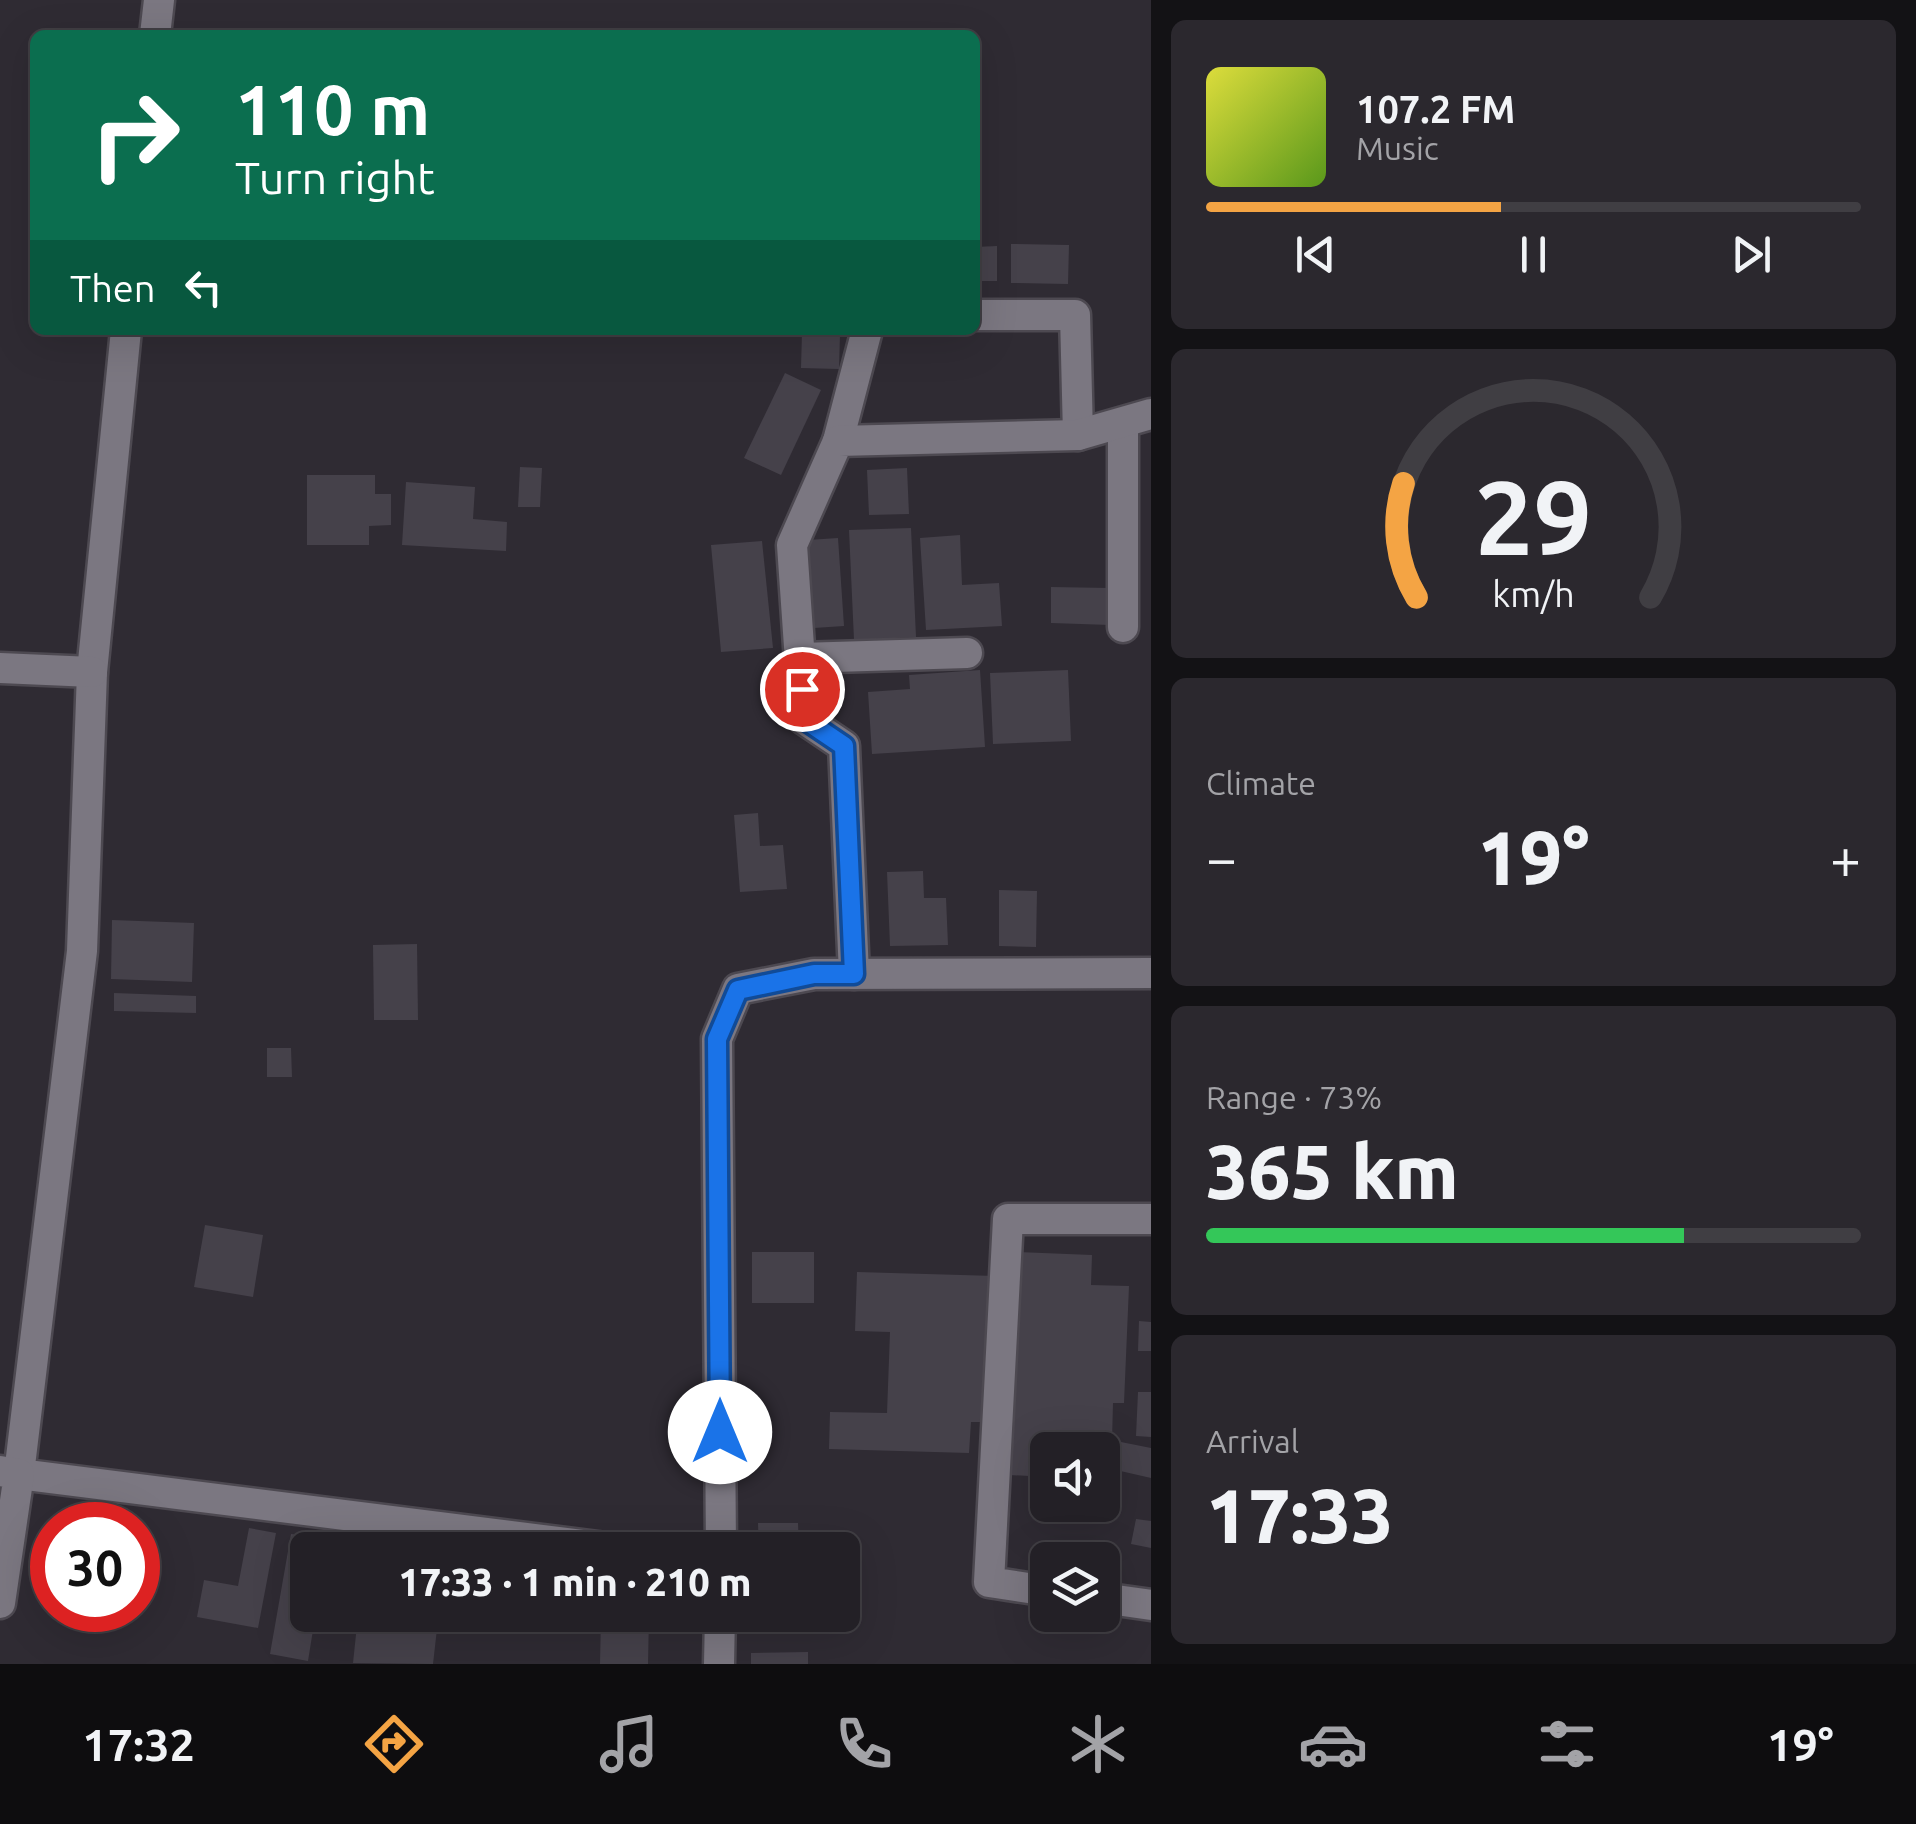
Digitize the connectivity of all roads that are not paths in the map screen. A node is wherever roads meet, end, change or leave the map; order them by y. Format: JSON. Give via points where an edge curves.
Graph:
{"nodes":[{"id":1,"x":159,"y":0,"type":"edge"},
{"id":2,"x":156,"y":30,"type":"edge"},
{"id":3,"x":980,"y":315,"type":"edge"},
{"id":4,"x":126,"y":335,"type":"edge"},
{"id":5,"x":866,"y":335,"type":"edge"},
{"id":6,"x":1137,"y":418,"type":"edge"},
{"id":7,"x":1078,"y":436,"type":"junction"},
{"id":8,"x":838,"y":441,"type":"junction"},
{"id":9,"x":1123,"y":627,"type":"dead end"},
{"id":10,"x":968,"y":653,"type":"dead end"},
{"id":11,"x":800,"y":658,"type":"junction"},
{"id":12,"x":0,"y":668,"type":"edge"},
{"id":13,"x":92,"y":672,"type":"junction"},
{"id":14,"x":1151,"y":973,"type":"edge"},
{"id":15,"x":854,"y":974,"type":"junction"},
{"id":16,"x":1151,"y":1219,"type":"edge"},
{"id":17,"x":9,"y":1472,"type":"edge"},
{"id":18,"x":481,"y":1532,"type":"edge"},
{"id":19,"x":721,"y":1532,"type":"edge"},
{"id":20,"x":1030,"y":1588,"type":"edge"},
{"id":21,"x":1120,"y":1601,"type":"edge"},
{"id":22,"x":0,"y":1603,"type":"edge"},
{"id":23,"x":1151,"y":1606,"type":"edge"},
{"id":24,"x":720,"y":1632,"type":"edge"},
{"id":25,"x":719,"y":1664,"type":"edge"}],
"edges":[{"from":1,"to":2,"type":"street"},
{"from":3,"to":7,"type":"street","via":[[1075,315]]},
{"from":4,"to":13,"type":"street"},
{"from":5,"to":8,"type":"street"},
{"from":6,"to":7,"type":"street"},
{"from":6,"to":9,"type":"street"},
{"from":7,"to":8,"type":"street"},
{"from":8,"to":11,"type":"street","via":[[792,545]]},
{"from":10,"to":11,"type":"street"},
{"from":11,"to":15,"type":"street","via":[[804,719],[844,746]]},
{"from":12,"to":13,"type":"street"},
{"from":13,"to":17,"type":"street","via":[[82,951],[63,1140]]},
{"from":14,"to":15,"type":"street"},
{"from":15,"to":19,"type":"street","via":[[814,974],[738,990],[717,1039]]},
{"from":16,"to":20,"type":"street","via":[[1008,1219],[990,1582]]},
{"from":17,"to":18,"type":"street"},
{"from":17,"to":22,"type":"street"},
{"from":21,"to":23,"type":"street"},
{"from":24,"to":25,"type":"street"}]}
